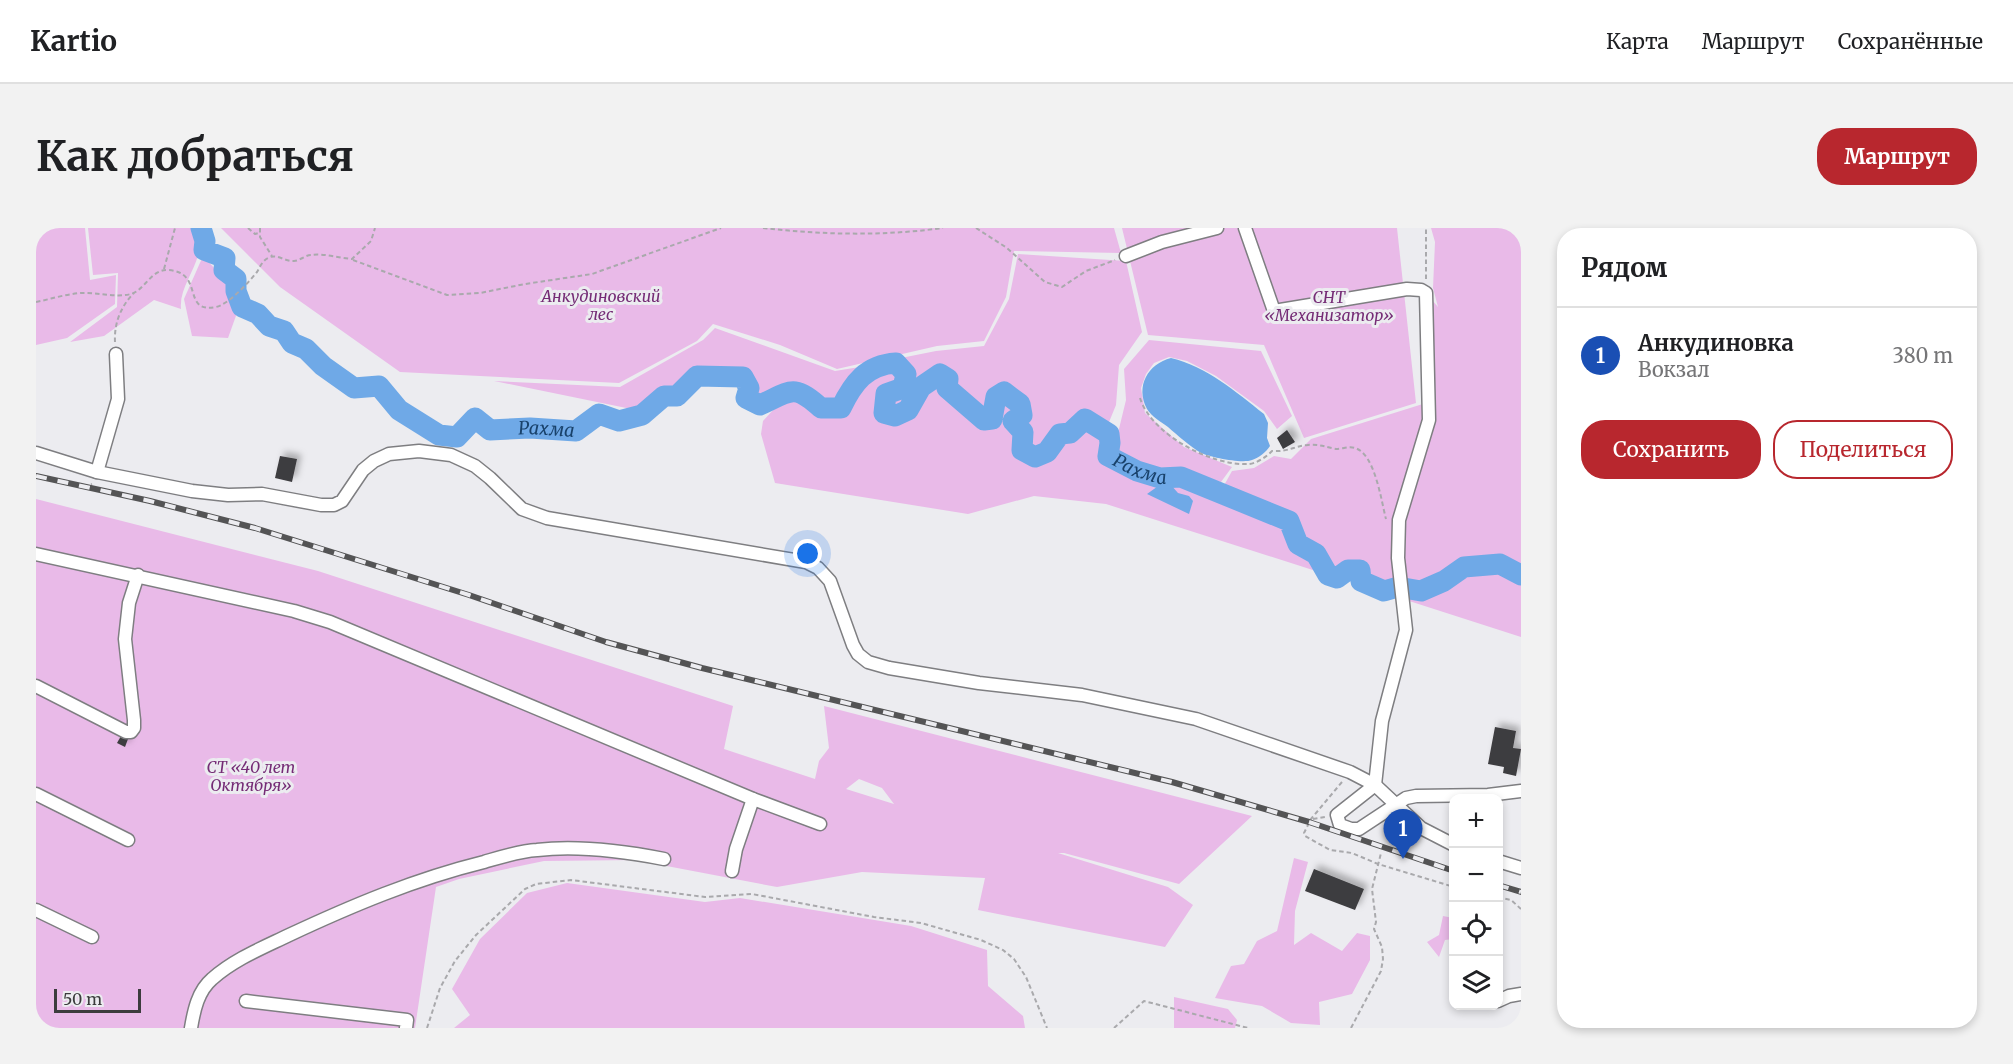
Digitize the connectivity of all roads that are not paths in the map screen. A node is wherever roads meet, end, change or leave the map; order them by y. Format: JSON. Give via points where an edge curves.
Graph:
{"nodes":[{"id":1,"x":1217,"y":228,"type":"edge"},
{"id":2,"x":1245,"y":228,"type":"edge"},
{"id":3,"x":1126,"y":256,"type":"road end"},
{"id":4,"x":116,"y":354,"type":"road end"},
{"id":5,"x":36,"y":453,"type":"edge"},
{"id":6,"x":97,"y":472,"type":"junction"},
{"id":7,"x":36,"y":554,"type":"edge"},
{"id":8,"x":138,"y":575,"type":"junction"},
{"id":9,"x":36,"y":686,"type":"edge"},
{"id":10,"x":1375,"y":785,"type":"junction"},
{"id":11,"x":1521,"y":791,"type":"edge"},
{"id":12,"x":36,"y":794,"type":"edge"},
{"id":13,"x":753,"y":799,"type":"junction"},
{"id":14,"x":1396,"y":805,"type":"junction"},
{"id":15,"x":820,"y":824,"type":"dead end"},
{"id":16,"x":128,"y":840,"type":"dead end"},
{"id":17,"x":1449,"y":842,"type":"edge"},
{"id":18,"x":664,"y":859,"type":"dead end"},
{"id":19,"x":1503,"y":863,"type":"edge"},
{"id":20,"x":1521,"y":868,"type":"edge"},
{"id":21,"x":732,"y":871,"type":"dead end"},
{"id":22,"x":36,"y":910,"type":"edge"},
{"id":23,"x":92,"y":938,"type":"dead end"},
{"id":24,"x":1521,"y":994,"type":"edge"},
{"id":25,"x":1503,"y":999,"type":"edge"},
{"id":26,"x":246,"y":1001,"type":"dead end"},
{"id":27,"x":191,"y":1028,"type":"edge"},
{"id":28,"x":406,"y":1028,"type":"edge"}],
"edges":[{"from":1,"to":3,"type":"street"},
{"from":2,"to":10,"type":"street","via":[[1274,311],[1407,289],[1426,293],[1429,420],[1399,520],[1399,577],[1406,630],[1382,721]]},
{"from":4,"to":6,"type":"street","via":[[118,399]]},
{"from":5,"to":6,"type":"street"},
{"from":6,"to":10,"type":"street","via":[[192,491],[262,494],[334,505],[342,501],[363,470],[389,454],[420,450],[451,455],[475,466],[522,509],[547,518],[806,562],[830,581],[853,645],[868,662],[979,683],[1082,695],[1196,719],[1350,772]]},
{"from":7,"to":8,"type":"street"},
{"from":8,"to":9,"type":"street","via":[[129,603],[125,639],[134,720],[131,732]]},
{"from":8,"to":13,"type":"street","via":[[330,622]]},
{"from":10,"to":14,"type":"street"},
{"from":10,"to":14,"type":"street","via":[[1337,815],[1340,825],[1359,829]]},
{"from":11,"to":14,"type":"street","via":[[1416,796]]},
{"from":12,"to":16,"type":"street"},
{"from":13,"to":15,"type":"street"},
{"from":13,"to":21,"type":"street"},
{"from":14,"to":17,"type":"street","via":[[1420,828]]},
{"from":18,"to":27,"type":"street","via":[[616,850],[539,849],[444,872],[346,908],[248,955],[212,979],[201,992]]},
{"from":19,"to":20,"type":"street"},
{"from":22,"to":23,"type":"street"},
{"from":24,"to":25,"type":"street"},
{"from":26,"to":28,"type":"street","via":[[407,1020]]}]}
